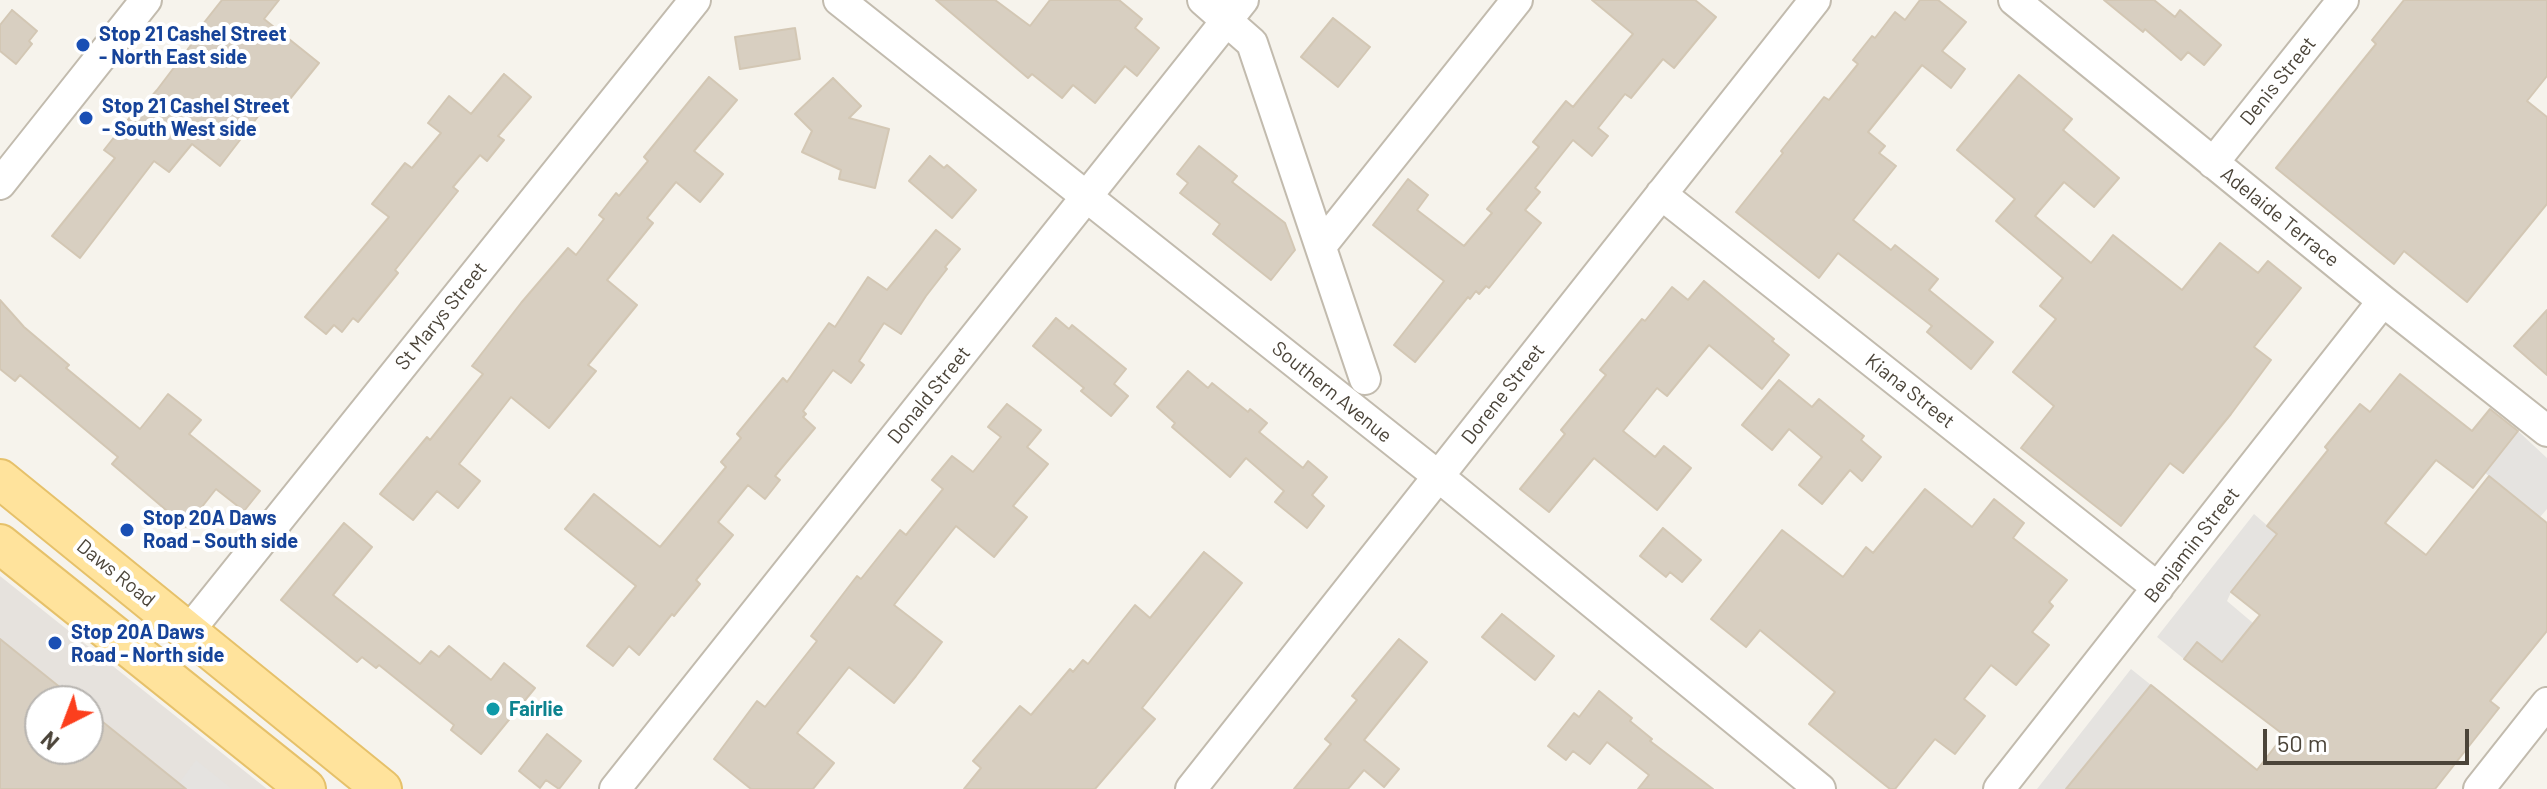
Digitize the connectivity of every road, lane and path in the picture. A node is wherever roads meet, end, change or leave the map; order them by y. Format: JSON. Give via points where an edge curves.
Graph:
{"nodes":[{"id":1,"x":146,"y":0,"type":"edge"},
{"id":2,"x":695,"y":0,"type":"edge"},
{"id":3,"x":839,"y":0,"type":"edge"},
{"id":4,"x":1203,"y":0,"type":"edge"},
{"id":5,"x":1517,"y":0,"type":"edge"},
{"id":6,"x":1815,"y":0,"type":"edge"},
{"id":7,"x":2014,"y":0,"type":"edge"},
{"id":8,"x":2343,"y":0,"type":"edge"},
{"id":9,"x":1235,"y":10,"type":"edge"},
{"id":10,"x":2213,"y":163,"type":"junction"},
{"id":11,"x":0,"y":184,"type":"edge"},
{"id":12,"x":1661,"y":194,"type":"junction"},
{"id":13,"x":1087,"y":196,"type":"junction"},
{"id":14,"x":1321,"y":246,"type":"junction"},
{"id":15,"x":2383,"y":301,"type":"junction"},
{"id":16,"x":1365,"y":379,"type":"dead end"},
{"id":17,"x":2547,"y":431,"type":"edge"},
{"id":18,"x":1438,"y":476,"type":"junction"},
{"id":19,"x":0,"y":479,"type":"edge"},
{"id":20,"x":0,"y":544,"type":"edge"},
{"id":21,"x":2158,"y":588,"type":"junction"},
{"id":22,"x":188,"y":632,"type":"junction"},
{"id":23,"x":2547,"y":703,"type":"edge"},
{"id":24,"x":306,"y":789,"type":"edge"},
{"id":25,"x":382,"y":789,"type":"edge"},
{"id":26,"x":615,"y":789,"type":"edge"},
{"id":27,"x":1191,"y":789,"type":"edge"},
{"id":28,"x":1820,"y":789,"type":"edge"},
{"id":29,"x":1999,"y":789,"type":"edge"},
{"id":30,"x":2479,"y":789,"type":"edge"}],
"edges":[{"from":1,"to":11,"type":"street"},
{"from":2,"to":22,"type":"street","name":"St Marys Street"},
{"from":3,"to":13,"type":"street","name":"Southern Avenue"},
{"from":4,"to":9,"type":"street"},
{"from":5,"to":14,"type":"street"},
{"from":6,"to":12,"type":"street","name":"Dorene Street"},
{"from":7,"to":10,"type":"street","name":"Adelaide Terrace"},
{"from":8,"to":10,"type":"street","name":"Denis Street"},
{"from":9,"to":13,"type":"street","name":"Donald Street"},
{"from":9,"to":14,"type":"street","via":[[1252,43]]},
{"from":10,"to":15,"type":"street","name":"Adelaide Terrace"},
{"from":12,"to":18,"type":"street","name":"Dorene Street"},
{"from":12,"to":21,"type":"street","name":"Kiana Street"},
{"from":13,"to":18,"type":"street","name":"Southern Avenue"},
{"from":13,"to":26,"type":"street","name":"Donald Street"},
{"from":14,"to":16,"type":"street"},
{"from":15,"to":17,"type":"street","name":"Adelaide Terrace"},
{"from":15,"to":21,"type":"street","name":"Benjamin Street"},
{"from":18,"to":27,"type":"street","name":"Dorene Street"},
{"from":18,"to":28,"type":"street","name":"Southern Avenue"},
{"from":19,"to":22,"type":"main road","name":"Daws Road"},
{"from":20,"to":24,"type":"main road"},
{"from":21,"to":29,"type":"street","name":"Benjamin Street"},
{"from":22,"to":25,"type":"main road","name":"Daws Road"},
{"from":23,"to":30,"type":"street"}]}
